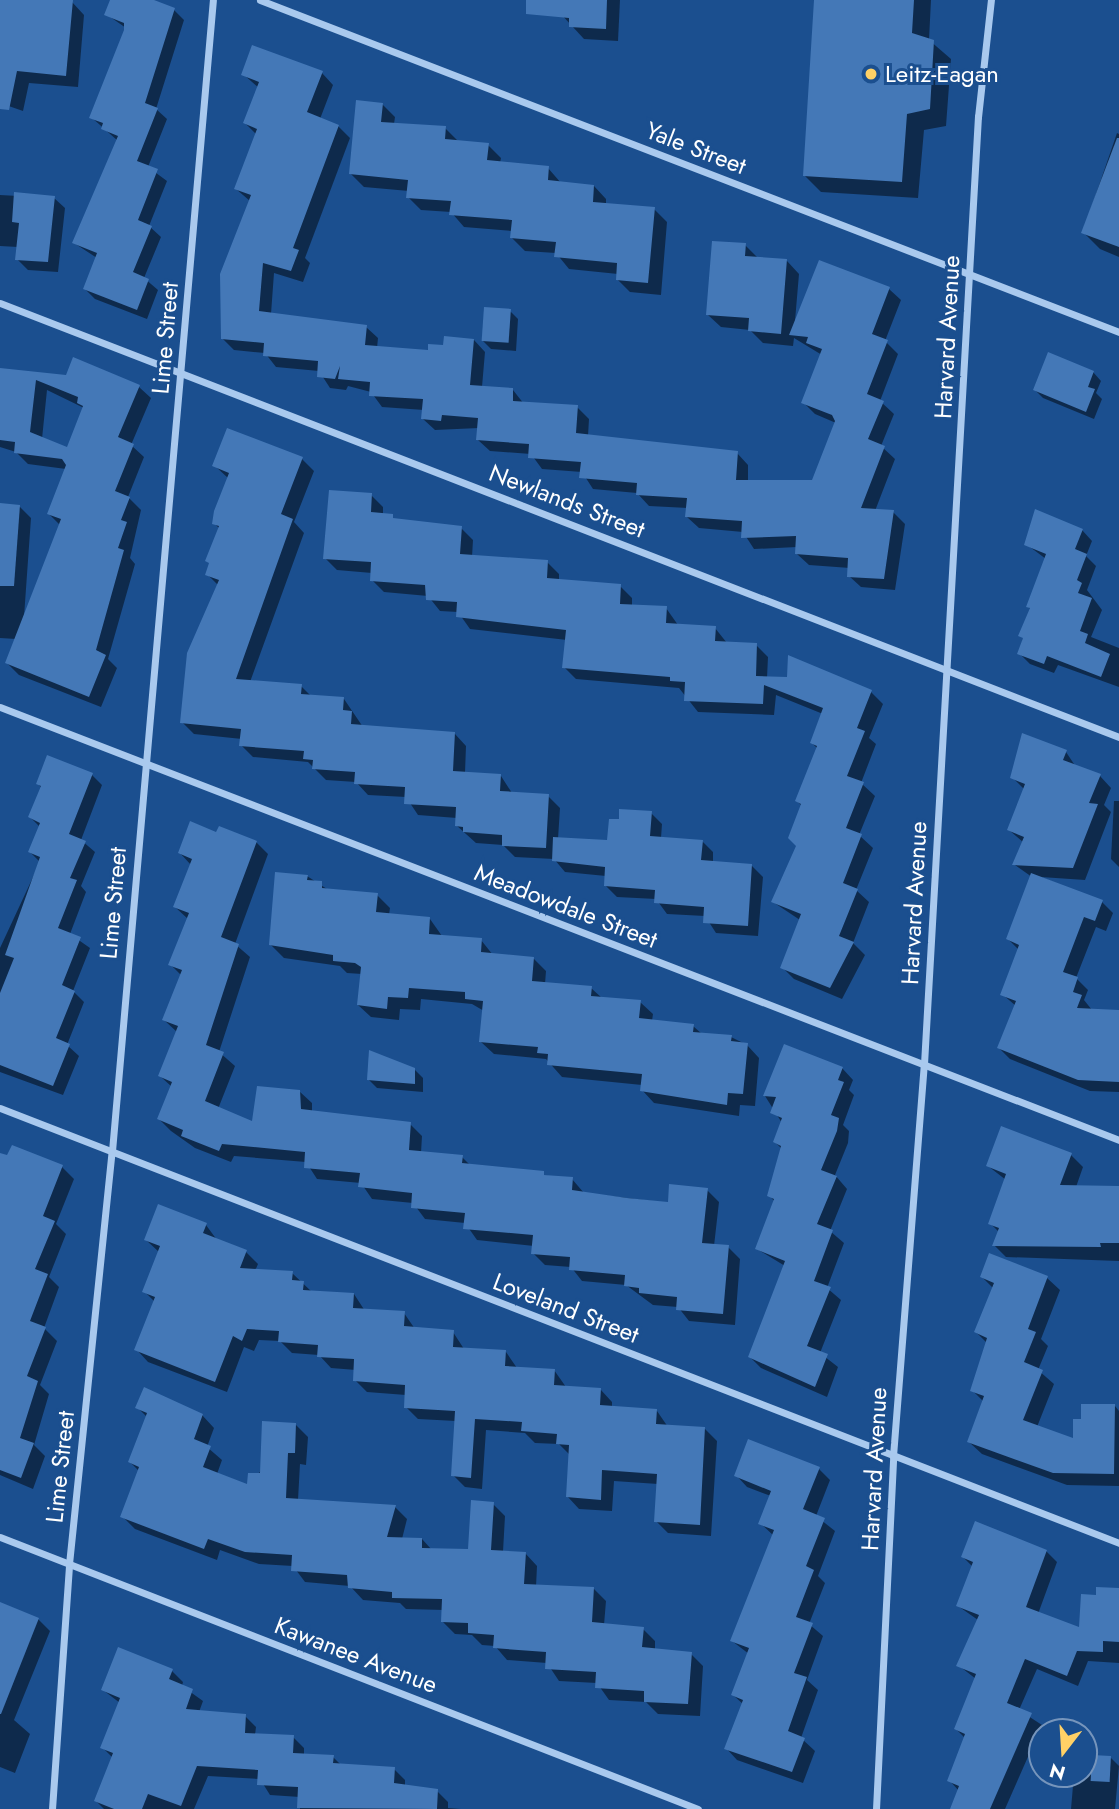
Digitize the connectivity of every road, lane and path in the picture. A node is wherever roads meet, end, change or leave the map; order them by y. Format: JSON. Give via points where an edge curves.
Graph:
{"nodes":[{"id":1,"x":213,"y":0,"type":"edge"},
{"id":2,"x":260,"y":0,"type":"edge"},
{"id":3,"x":991,"y":0,"type":"edge"},
{"id":4,"x":970,"y":274,"type":"junction"},
{"id":5,"x":0,"y":303,"type":"edge"},
{"id":6,"x":1119,"y":332,"type":"edge"},
{"id":7,"x":182,"y":372,"type":"junction"},
{"id":8,"x":947,"y":670,"type":"junction"},
{"id":9,"x":0,"y":707,"type":"edge"},
{"id":10,"x":1119,"y":737,"type":"edge"},
{"id":11,"x":144,"y":763,"type":"junction"},
{"id":12,"x":923,"y":1064,"type":"junction"},
{"id":13,"x":0,"y":1108,"type":"edge"},
{"id":14,"x":1119,"y":1140,"type":"edge"},
{"id":15,"x":112,"y":1152,"type":"junction"},
{"id":16,"x":893,"y":1457,"type":"junction"},
{"id":17,"x":0,"y":1537,"type":"edge"},
{"id":18,"x":1119,"y":1543,"type":"edge"},
{"id":19,"x":69,"y":1564,"type":"junction"},
{"id":20,"x":52,"y":1809,"type":"edge"},
{"id":21,"x":698,"y":1809,"type":"edge"},
{"id":22,"x":876,"y":1809,"type":"edge"}],
"edges":[{"from":1,"to":7,"type":"street","name":"Lime Street"},
{"from":2,"to":4,"type":"street","name":"Yale Street"},
{"from":3,"to":4,"type":"street","name":"Harvard Avenue","via":[[978,117]]},
{"from":4,"to":6,"type":"street","name":"Yale Street"},
{"from":4,"to":8,"type":"street","name":"Harvard Avenue"},
{"from":5,"to":7,"type":"street","name":"Newlands Street"},
{"from":7,"to":8,"type":"street","name":"Newlands Street"},
{"from":7,"to":11,"type":"street","name":"Lime Street"},
{"from":8,"to":10,"type":"street","name":"Newlands Street"},
{"from":8,"to":12,"type":"street","name":"Harvard Avenue"},
{"from":9,"to":11,"type":"street","name":"Meadowdale Street"},
{"from":11,"to":12,"type":"street","name":"Meadowdale Street"},
{"from":11,"to":15,"type":"street","name":"Lime Street"},
{"from":12,"to":14,"type":"street","name":"Meadowdale Street"},
{"from":12,"to":16,"type":"street","name":"Harvard Avenue"},
{"from":13,"to":15,"type":"street","name":"Loveland Street"},
{"from":15,"to":16,"type":"street","name":"Loveland Street"},
{"from":15,"to":19,"type":"street","name":"Lime Street"},
{"from":16,"to":18,"type":"street","name":"Loveland Street"},
{"from":16,"to":22,"type":"street","name":"Harvard Avenue"},
{"from":17,"to":19,"type":"street","name":"Kawanee Avenue"},
{"from":19,"to":20,"type":"street","name":"Lime Street"},
{"from":19,"to":21,"type":"street","name":"Kawanee Avenue"}]}
